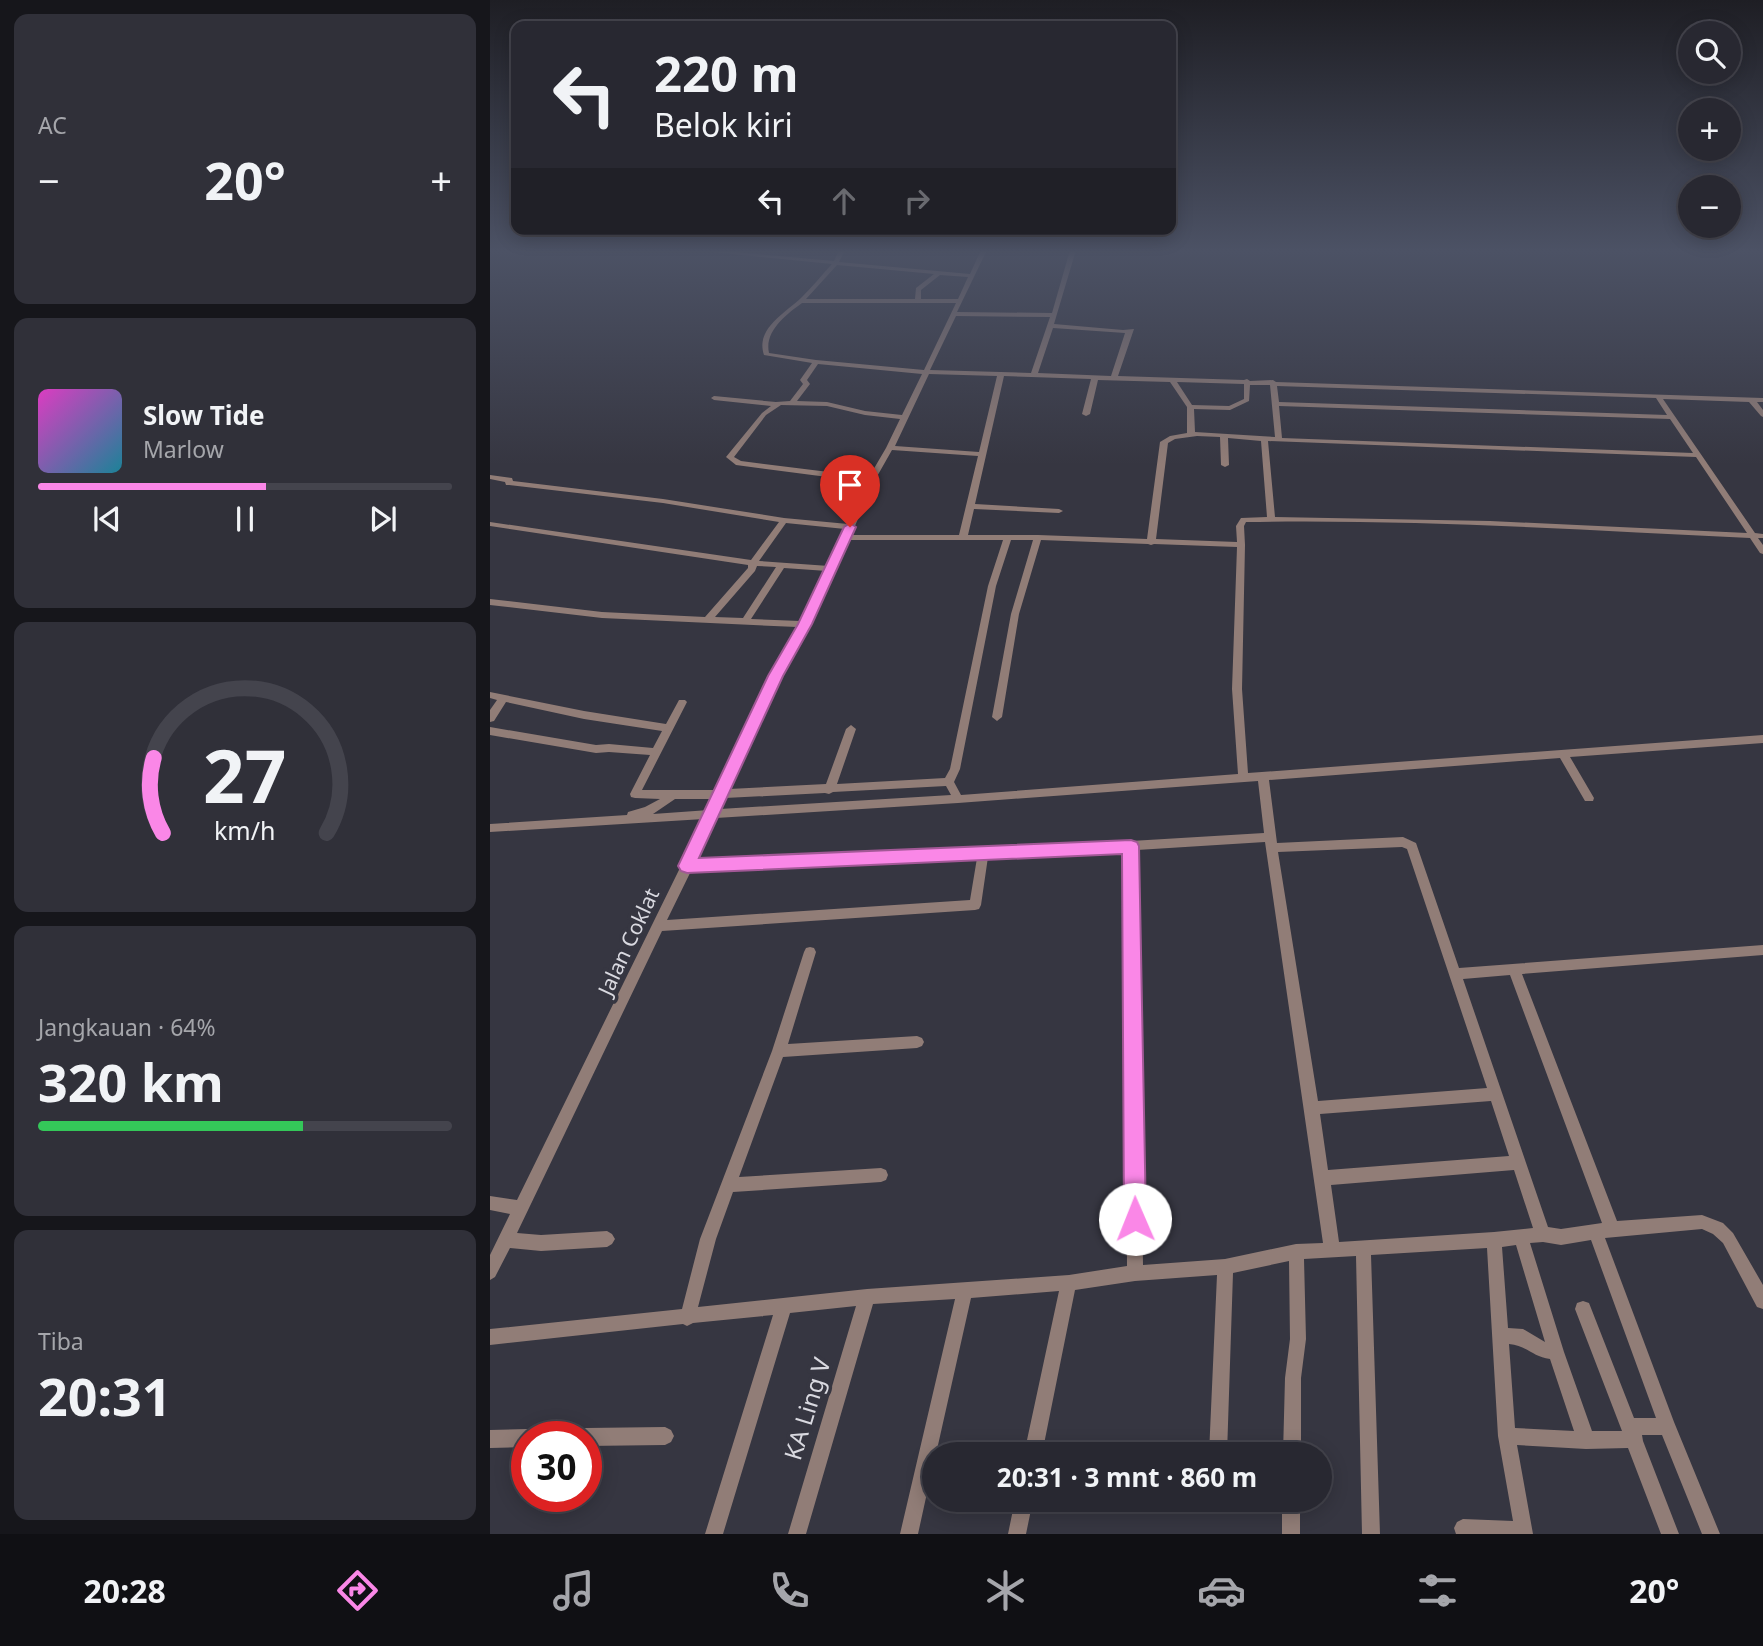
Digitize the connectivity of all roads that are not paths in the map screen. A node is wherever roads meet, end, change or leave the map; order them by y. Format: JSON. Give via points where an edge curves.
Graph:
{"nodes":[{"id":1,"x":780,"y":322,"type":"edge"},
{"id":2,"x":951,"y":322,"type":"edge"},
{"id":3,"x":1052,"y":322,"type":"edge"},
{"id":4,"x":1051,"y":326,"type":"junction"},
{"id":5,"x":816,"y":362,"type":"junction"},
{"id":6,"x":926,"y":371,"type":"junction"},
{"id":7,"x":1001,"y":374,"type":"junction"},
{"id":8,"x":1034,"y":375,"type":"junction"},
{"id":9,"x":1095,"y":377,"type":"junction"},
{"id":10,"x":1114,"y":378,"type":"junction"},
{"id":11,"x":1172,"y":380,"type":"junction"},
{"id":12,"x":1247,"y":381,"type":"junction"},
{"id":13,"x":1273,"y":382,"type":"junction"},
{"id":14,"x":1461,"y":389,"type":"junction"},
{"id":15,"x":1658,"y":396,"type":"junction"},
{"id":16,"x":714,"y":398,"type":"dead end"},
{"id":17,"x":1751,"y":399,"type":"junction"},
{"id":18,"x":1763,"y":400,"type":"edge"},
{"id":19,"x":793,"y":402,"type":"junction"},
{"id":20,"x":776,"y":404,"type":"junction"},
{"id":21,"x":1275,"y":404,"type":"junction"},
{"id":22,"x":1190,"y":407,"type":"junction"},
{"id":23,"x":1469,"y":411,"type":"junction"},
{"id":24,"x":1086,"y":414,"type":"dead end"},
{"id":25,"x":1763,"y":415,"type":"edge"},
{"id":26,"x":904,"y":417,"type":"junction"},
{"id":27,"x":1673,"y":417,"type":"junction"},
{"id":28,"x":1191,"y":434,"type":"junction"},
{"id":29,"x":1224,"y":437,"type":"junction"},
{"id":30,"x":1264,"y":439,"type":"junction"},
{"id":31,"x":1279,"y":439,"type":"junction"},
{"id":32,"x":890,"y":448,"type":"junction"},
{"id":33,"x":983,"y":454,"type":"junction"},
{"id":34,"x":1698,"y":454,"type":"junction"},
{"id":35,"x":1224,"y":465,"type":"dead end"},
{"id":36,"x":490,"y":477,"type":"edge"},
{"id":37,"x":871,"y":480,"type":"junction"},
{"id":38,"x":971,"y":506,"type":"junction"},
{"id":39,"x":1059,"y":510,"type":"dead end"},
{"id":40,"x":1272,"y":519,"type":"junction"},
{"id":41,"x":782,"y":522,"type":"junction"},
{"id":42,"x":490,"y":524,"type":"edge"},
{"id":43,"x":848,"y":532,"type":"junction"},
{"id":44,"x":1758,"y":536,"type":"edge"},
{"id":45,"x":962,"y":537,"type":"junction"},
{"id":46,"x":1008,"y":537,"type":"junction"},
{"id":47,"x":1038,"y":537,"type":"junction"},
{"id":48,"x":1151,"y":542,"type":"junction"},
{"id":49,"x":1241,"y":545,"type":"junction"},
{"id":50,"x":1763,"y":551,"type":"edge"},
{"id":51,"x":753,"y":563,"type":"junction"},
{"id":52,"x":781,"y":566,"type":"junction"},
{"id":53,"x":832,"y":569,"type":"junction"},
{"id":54,"x":490,"y":602,"type":"edge"},
{"id":55,"x":709,"y":618,"type":"junction"},
{"id":56,"x":746,"y":620,"type":"junction"},
{"id":57,"x":805,"y":624,"type":"junction"},
{"id":58,"x":490,"y":695,"type":"edge"},
{"id":59,"x":504,"y":698,"type":"junction"},
{"id":60,"x":682,"y":702,"type":"dead end"},
{"id":61,"x":997,"y":717,"type":"dead end"},
{"id":62,"x":490,"y":718,"type":"edge"},
{"id":63,"x":668,"y":728,"type":"junction"},
{"id":64,"x":851,"y":729,"type":"dead end"},
{"id":65,"x":490,"y":731,"type":"edge"},
{"id":66,"x":1763,"y":739,"type":"edge"},
{"id":67,"x":655,"y":752,"type":"junction"},
{"id":68,"x":1563,"y":755,"type":"junction"},
{"id":69,"x":1263,"y":775,"type":"junction"},
{"id":70,"x":1243,"y":776,"type":"junction"},
{"id":71,"x":949,"y":782,"type":"junction"},
{"id":72,"x":829,"y":790,"type":"junction"},
{"id":73,"x":722,"y":794,"type":"junction"},
{"id":74,"x":674,"y":796,"type":"junction"},
{"id":75,"x":1589,"y":798,"type":"dead end"},
{"id":76,"x":958,"y":799,"type":"junction"},
{"id":77,"x":711,"y":816,"type":"junction"},
{"id":78,"x":531,"y":826,"type":"junction"},
{"id":79,"x":490,"y":828,"type":"edge"},
{"id":80,"x":1272,"y":843,"type":"junction"},
{"id":81,"x":1131,"y":846,"type":"junction"},
{"id":82,"x":983,"y":854,"type":"junction"},
{"id":83,"x":687,"y":866,"type":"junction"},
{"id":84,"x":657,"y":926,"type":"junction"},
{"id":85,"x":1763,"y":950,"type":"edge"},
{"id":86,"x":810,"y":952,"type":"dead end"},
{"id":87,"x":1514,"y":970,"type":"junction"},
{"id":88,"x":1455,"y":974,"type":"junction"},
{"id":89,"x":917,"y":1042,"type":"dead end"},
{"id":90,"x":779,"y":1051,"type":"junction"},
{"id":91,"x":1494,"y":1094,"type":"junction"},
{"id":92,"x":1313,"y":1108,"type":"junction"},
{"id":93,"x":1518,"y":1162,"type":"junction"},
{"id":94,"x":881,"y":1175,"type":"dead end"},
{"id":95,"x":1323,"y":1178,"type":"junction"},
{"id":96,"x":728,"y":1185,"type":"junction"},
{"id":97,"x":490,"y":1203,"type":"edge"},
{"id":98,"x":521,"y":1208,"type":"junction"},
{"id":99,"x":1612,"y":1229,"type":"junction"},
{"id":100,"x":1595,"y":1231,"type":"junction"},
{"id":101,"x":1543,"y":1234,"type":"junction"},
{"id":102,"x":1521,"y":1238,"type":"junction"},
{"id":103,"x":607,"y":1239,"type":"dead end"},
{"id":104,"x":505,"y":1240,"type":"junction"},
{"id":105,"x":1494,"y":1240,"type":"junction"},
{"id":106,"x":1363,"y":1247,"type":"junction"},
{"id":107,"x":1332,"y":1250,"type":"junction"},
{"id":108,"x":1296,"y":1252,"type":"junction"},
{"id":109,"x":1225,"y":1266,"type":"junction"},
{"id":110,"x":490,"y":1272,"type":"edge"},
{"id":111,"x":1135,"y":1273,"type":"junction"},
{"id":112,"x":1069,"y":1283,"type":"junction"},
{"id":113,"x":965,"y":1292,"type":"junction"},
{"id":114,"x":867,"y":1297,"type":"junction"},
{"id":115,"x":1763,"y":1301,"type":"edge"},
{"id":116,"x":784,"y":1306,"type":"junction"},
{"id":117,"x":1583,"y":1309,"type":"dead end"},
{"id":118,"x":687,"y":1318,"type":"junction"},
{"id":119,"x":1502,"y":1335,"type":"junction"},
{"id":120,"x":490,"y":1337,"type":"edge"},
{"id":121,"x":1556,"y":1352,"type":"junction"},
{"id":122,"x":1670,"y":1430,"type":"junction"},
{"id":123,"x":1633,"y":1433,"type":"junction"},
{"id":124,"x":665,"y":1436,"type":"dead end"},
{"id":125,"x":1507,"y":1436,"type":"junction"},
{"id":126,"x":602,"y":1437,"type":"edge"},
{"id":127,"x":511,"y":1438,"type":"edge"},
{"id":128,"x":490,"y":1439,"type":"edge"},
{"id":129,"x":1586,"y":1440,"type":"junction"},
{"id":130,"x":1036,"y":1442,"type":"edge"},
{"id":131,"x":1218,"y":1442,"type":"edge"},
{"id":132,"x":1292,"y":1442,"type":"edge"},
{"id":133,"x":1022,"y":1512,"type":"edge"},
{"id":134,"x":1291,"y":1512,"type":"edge"},
{"id":135,"x":1463,"y":1528,"type":"dead end"},
{"id":136,"x":1524,"y":1533,"type":"edge"},
{"id":137,"x":714,"y":1534,"type":"edge"},
{"id":138,"x":797,"y":1534,"type":"edge"},
{"id":139,"x":909,"y":1534,"type":"edge"},
{"id":140,"x":1017,"y":1534,"type":"edge"},
{"id":141,"x":1291,"y":1534,"type":"edge"},
{"id":142,"x":1371,"y":1534,"type":"edge"},
{"id":143,"x":1670,"y":1534,"type":"edge"},
{"id":144,"x":1711,"y":1534,"type":"edge"}],
"edges":[{"from":1,"to":5,"type":"street","via":[[766,336],[764,352]]},
{"from":2,"to":6,"type":"street","name":"Jalan Coklat"},
{"from":3,"to":4,"type":"street"},
{"from":4,"to":8,"type":"street"},
{"from":4,"to":10,"type":"street","via":[[1130,331]]},
{"from":5,"to":6,"type":"street"},
{"from":5,"to":19,"type":"street"},
{"from":6,"to":7,"type":"street"},
{"from":6,"to":26,"type":"street","name":"Jalan Coklat"},
{"from":7,"to":8,"type":"street"},
{"from":7,"to":33,"type":"street"},
{"from":8,"to":9,"type":"street"},
{"from":9,"to":10,"type":"street"},
{"from":9,"to":24,"type":"street"},
{"from":10,"to":11,"type":"street"},
{"from":11,"to":12,"type":"street"},
{"from":11,"to":22,"type":"street"},
{"from":12,"to":13,"type":"street"},
{"from":12,"to":22,"type":"street","via":[[1247,400],[1237,406]]},
{"from":13,"to":14,"type":"street"},
{"from":13,"to":21,"type":"street"},
{"from":14,"to":15,"type":"street"},
{"from":14,"to":23,"type":"street"},
{"from":15,"to":17,"type":"street"},
{"from":15,"to":27,"type":"street"},
{"from":16,"to":20,"type":"street"},
{"from":17,"to":18,"type":"street"},
{"from":17,"to":25,"type":"street"},
{"from":19,"to":20,"type":"street"},
{"from":19,"to":26,"type":"street"},
{"from":20,"to":37,"type":"street","via":[[731,460]]},
{"from":21,"to":23,"type":"street"},
{"from":21,"to":31,"type":"street"},
{"from":22,"to":28,"type":"street"},
{"from":23,"to":27,"type":"street"},
{"from":26,"to":32,"type":"street","name":"Jalan Coklat"},
{"from":27,"to":34,"type":"street"},
{"from":28,"to":29,"type":"street"},
{"from":28,"to":48,"type":"street","via":[[1164,442]]},
{"from":29,"to":30,"type":"street"},
{"from":29,"to":35,"type":"street"},
{"from":30,"to":31,"type":"street"},
{"from":30,"to":40,"type":"street"},
{"from":31,"to":34,"type":"street"},
{"from":32,"to":33,"type":"street"},
{"from":32,"to":37,"type":"street","name":"Jalan Coklat"},
{"from":33,"to":38,"type":"street"},
{"from":34,"to":44,"type":"street"},
{"from":36,"to":41,"type":"street"},
{"from":37,"to":43,"type":"street","name":"Jalan Coklat"},
{"from":38,"to":39,"type":"street"},
{"from":38,"to":45,"type":"street"},
{"from":40,"to":44,"type":"street","via":[[1490,523]]},
{"from":40,"to":49,"type":"street","via":[[1244,520]]},
{"from":41,"to":43,"type":"street"},
{"from":41,"to":51,"type":"street"},
{"from":42,"to":51,"type":"street"},
{"from":43,"to":45,"type":"street"},
{"from":43,"to":53,"type":"street","name":"Jalan Coklat"},
{"from":44,"to":50,"type":"street"},
{"from":45,"to":46,"type":"street"},
{"from":46,"to":47,"type":"street"},
{"from":46,"to":71,"type":"street","via":[[992,586]]},
{"from":47,"to":48,"type":"street"},
{"from":47,"to":61,"type":"street","via":[[1015,614]]},
{"from":48,"to":49,"type":"street"},
{"from":49,"to":70,"type":"street","via":[[1237,689]]},
{"from":51,"to":52,"type":"street"},
{"from":51,"to":55,"type":"street"},
{"from":52,"to":53,"type":"street"},
{"from":52,"to":56,"type":"street"},
{"from":53,"to":57,"type":"street","name":"Jalan Coklat"},
{"from":54,"to":55,"type":"street","via":[[602,615]]},
{"from":55,"to":56,"type":"street"},
{"from":56,"to":57,"type":"street"},
{"from":57,"to":73,"type":"street","name":"Jalan Coklat"},
{"from":58,"to":59,"type":"street"},
{"from":59,"to":62,"type":"street"},
{"from":59,"to":63,"type":"street"},
{"from":60,"to":63,"type":"street"},
{"from":63,"to":67,"type":"street"},
{"from":64,"to":72,"type":"street"},
{"from":65,"to":67,"type":"street","via":[[596,750]]},
{"from":66,"to":68,"type":"street"},
{"from":67,"to":74,"type":"street","via":[[635,794]]},
{"from":68,"to":69,"type":"street"},
{"from":68,"to":75,"type":"street"},
{"from":69,"to":70,"type":"street"},
{"from":69,"to":80,"type":"street"},
{"from":70,"to":76,"type":"street"},
{"from":71,"to":72,"type":"street"},
{"from":71,"to":76,"type":"street"},
{"from":72,"to":73,"type":"street"},
{"from":73,"to":74,"type":"street"},
{"from":73,"to":77,"type":"street","name":"Jalan Coklat"},
{"from":74,"to":78,"type":"street","via":[[639,814]]},
{"from":76,"to":77,"type":"street"},
{"from":77,"to":78,"type":"street"},
{"from":77,"to":83,"type":"street","name":"Jalan Coklat"},
{"from":78,"to":79,"type":"street"},
{"from":80,"to":81,"type":"street"},
{"from":80,"to":88,"type":"street","via":[[1410,844]]},
{"from":80,"to":92,"type":"street"},
{"from":81,"to":82,"type":"street"},
{"from":81,"to":111,"type":"street"},
{"from":82,"to":83,"type":"street"},
{"from":82,"to":84,"type":"street","via":[[975,905]]},
{"from":83,"to":84,"type":"street","name":"Jalan Coklat"},
{"from":84,"to":98,"type":"street","name":"Jalan Coklat"},
{"from":85,"to":87,"type":"street"},
{"from":86,"to":90,"type":"street"},
{"from":87,"to":88,"type":"street"},
{"from":87,"to":99,"type":"street"},
{"from":88,"to":91,"type":"street"},
{"from":89,"to":90,"type":"street"},
{"from":90,"to":96,"type":"street"},
{"from":91,"to":92,"type":"street"},
{"from":91,"to":93,"type":"street"},
{"from":92,"to":95,"type":"street"},
{"from":93,"to":95,"type":"street"},
{"from":93,"to":101,"type":"street"},
{"from":94,"to":96,"type":"street"},
{"from":95,"to":107,"type":"street"},
{"from":96,"to":118,"type":"street"},
{"from":97,"to":98,"type":"street"},
{"from":98,"to":104,"type":"street","name":"Jalan Coklat"},
{"from":99,"to":100,"type":"street"},
{"from":99,"to":115,"type":"street","via":[[1702,1222],[1718,1228],[1736,1249]]},
{"from":100,"to":101,"type":"street","via":[[1561,1237]]},
{"from":100,"to":122,"type":"street"},
{"from":101,"to":102,"type":"street"},
{"from":102,"to":105,"type":"street"},
{"from":102,"to":121,"type":"street"},
{"from":103,"to":104,"type":"street"},
{"from":104,"to":110,"type":"street","name":"Jalan Coklat"},
{"from":105,"to":106,"type":"street"},
{"from":105,"to":119,"type":"street"},
{"from":106,"to":107,"type":"street"},
{"from":106,"to":142,"type":"street"},
{"from":107,"to":108,"type":"street"},
{"from":108,"to":109,"type":"street"},
{"from":108,"to":132,"type":"street","via":[[1298,1339]]},
{"from":109,"to":111,"type":"street"},
{"from":109,"to":131,"type":"street"},
{"from":111,"to":112,"type":"street"},
{"from":112,"to":113,"type":"street"},
{"from":112,"to":130,"type":"street"},
{"from":113,"to":114,"type":"street"},
{"from":113,"to":139,"type":"street"},
{"from":114,"to":116,"type":"street"},
{"from":114,"to":138,"type":"street","name":"KA Ling V"},
{"from":116,"to":118,"type":"street"},
{"from":116,"to":137,"type":"street"},
{"from":117,"to":123,"type":"street"},
{"from":118,"to":120,"type":"street"},
{"from":119,"to":121,"type":"street","via":[[1524,1336],[1543,1350]]},
{"from":119,"to":125,"type":"street"},
{"from":121,"to":129,"type":"street"},
{"from":122,"to":123,"type":"street","via":[[1664,1426]]},
{"from":122,"to":144,"type":"street"},
{"from":123,"to":129,"type":"street"},
{"from":123,"to":143,"type":"street"},
{"from":124,"to":126,"type":"street"},
{"from":125,"to":129,"type":"street"},
{"from":125,"to":136,"type":"street"},
{"from":127,"to":128,"type":"street"},
{"from":133,"to":140,"type":"street"},
{"from":134,"to":141,"type":"street"},
{"from":135,"to":136,"type":"street"}]}
